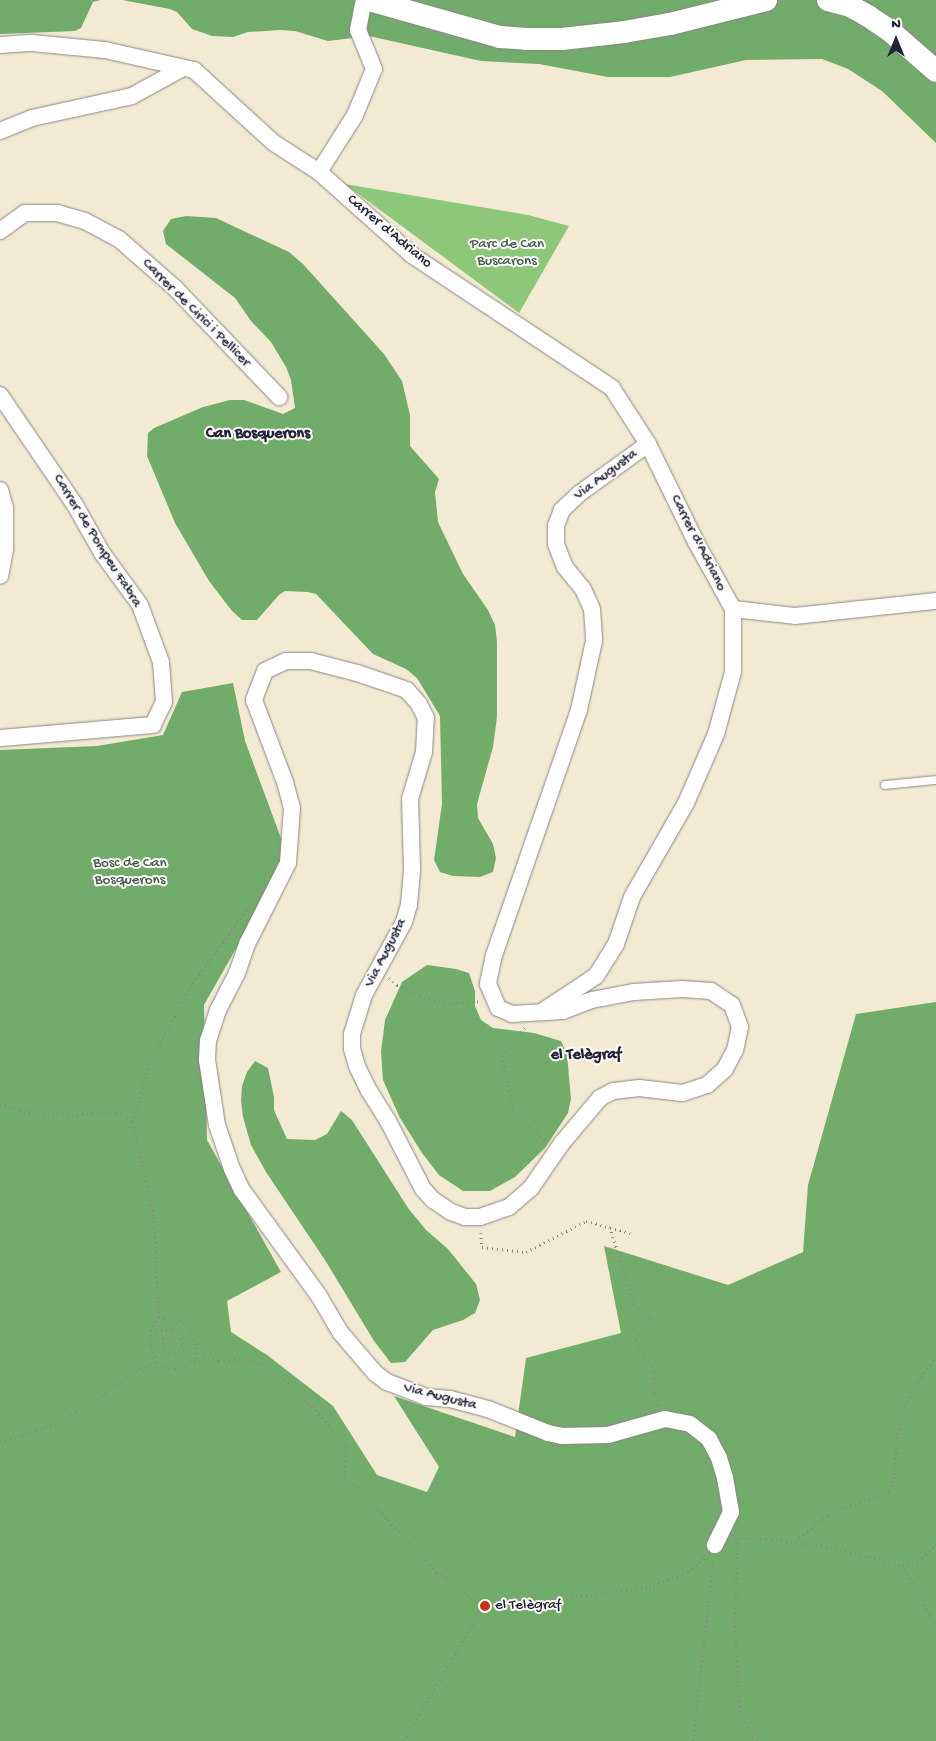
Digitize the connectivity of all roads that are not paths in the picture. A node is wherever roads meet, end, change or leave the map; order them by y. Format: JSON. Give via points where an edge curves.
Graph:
{"nodes":[{"id":1,"x":364,"y":0,"type":"edge"},
{"id":2,"x":369,"y":0,"type":"edge"},
{"id":3,"x":766,"y":0,"type":"edge"},
{"id":4,"x":828,"y":0,"type":"edge"},
{"id":5,"x":0,"y":45,"type":"edge"},
{"id":6,"x":182,"y":68,"type":"junction"},
{"id":7,"x":936,"y":70,"type":"edge"},
{"id":8,"x":0,"y":131,"type":"edge"},
{"id":9,"x":319,"y":172,"type":"junction"},
{"id":10,"x":0,"y":231,"type":"edge"},
{"id":11,"x":0,"y":394,"type":"edge"},
{"id":12,"x":279,"y":397,"type":"dead end"},
{"id":13,"x":648,"y":444,"type":"junction"},
{"id":14,"x":0,"y":490,"type":"edge"},
{"id":15,"x":0,"y":576,"type":"edge"},
{"id":16,"x":936,"y":601,"type":"edge"},
{"id":17,"x":733,"y":609,"type":"junction"},
{"id":18,"x":0,"y":738,"type":"edge"},
{"id":19,"x":936,"y":780,"type":"edge"},
{"id":20,"x":886,"y":785,"type":"dead end"},
{"id":21,"x":538,"y":1014,"type":"junction"},
{"id":22,"x":715,"y":1545,"type":"road end"}],
"edges":[{"from":1,"to":9,"type":"street","via":[[358,30],[374,68],[355,115]]},
{"from":2,"to":3,"type":"street","via":[[500,36],[527,39],[562,39],[624,32]]},
{"from":4,"to":7,"type":"street","via":[[850,6],[868,16]]},
{"from":5,"to":6,"type":"street","name":"Carrer d'Adriano","via":[[32,43],[105,50]]},
{"from":6,"to":8,"type":"street","via":[[132,96],[32,118]]},
{"from":6,"to":9,"type":"street","name":"Carrer d'Adriano","via":[[194,70],[274,143]]},
{"from":9,"to":13,"type":"street","name":"Carrer d'Adriano","via":[[412,255],[612,388]]},
{"from":10,"to":12,"type":"street","name":"Carrer de Cirici i Pellicer","via":[[25,213],[57,213],[85,221],[119,239],[176,288]]},
{"from":11,"to":18,"type":"street","name":"Carrer de Pompeu Fabra","via":[[75,505],[102,553],[140,605],[161,662],[164,702],[153,725]]},
{"from":13,"to":17,"type":"street","name":"Carrer d'Adriano"},
{"from":13,"to":21,"type":"street","name":"Via Augusta","via":[[580,493],[562,510],[556,526],[556,544],[565,567],[583,589],[592,609],[594,641],[579,710],[494,955],[488,984],[498,1008],[512,1014]]},
{"from":14,"to":15,"type":"street","via":[[5,508],[5,549]]},
{"from":16,"to":17,"type":"street","via":[[795,616]]},
{"from":17,"to":21,"type":"street","name":"Carrer d'Adriano","via":[[733,672],[716,734],[686,803],[632,897],[616,944],[596,976]]},
{"from":19,"to":20,"type":"lane"},
{"from":21,"to":22,"type":"street","name":"Via Augusta","via":[[563,1011],[608,996],[682,989],[710,991],[732,1005],[740,1028],[735,1050],[725,1069],[707,1085],[682,1094],[639,1088],[613,1091],[590,1108],[531,1188],[509,1207],[480,1217],[465,1217],[451,1212],[422,1189],[357,1066],[352,1049],[352,1034],[364,996],[404,922],[409,905],[412,869],[410,800],[424,752],[426,718],[407,690],[358,672],[312,661],[286,661],[265,670],[254,700],[292,808],[288,863],[247,944],[208,1040],[207,1060],[212,1103],[224,1147],[242,1190],[352,1347],[375,1372],[401,1388],[426,1397],[450,1399],[488,1409],[548,1433],[578,1437],[608,1436],[665,1420],[690,1424],[709,1439],[719,1458],[731,1512]]}]}
